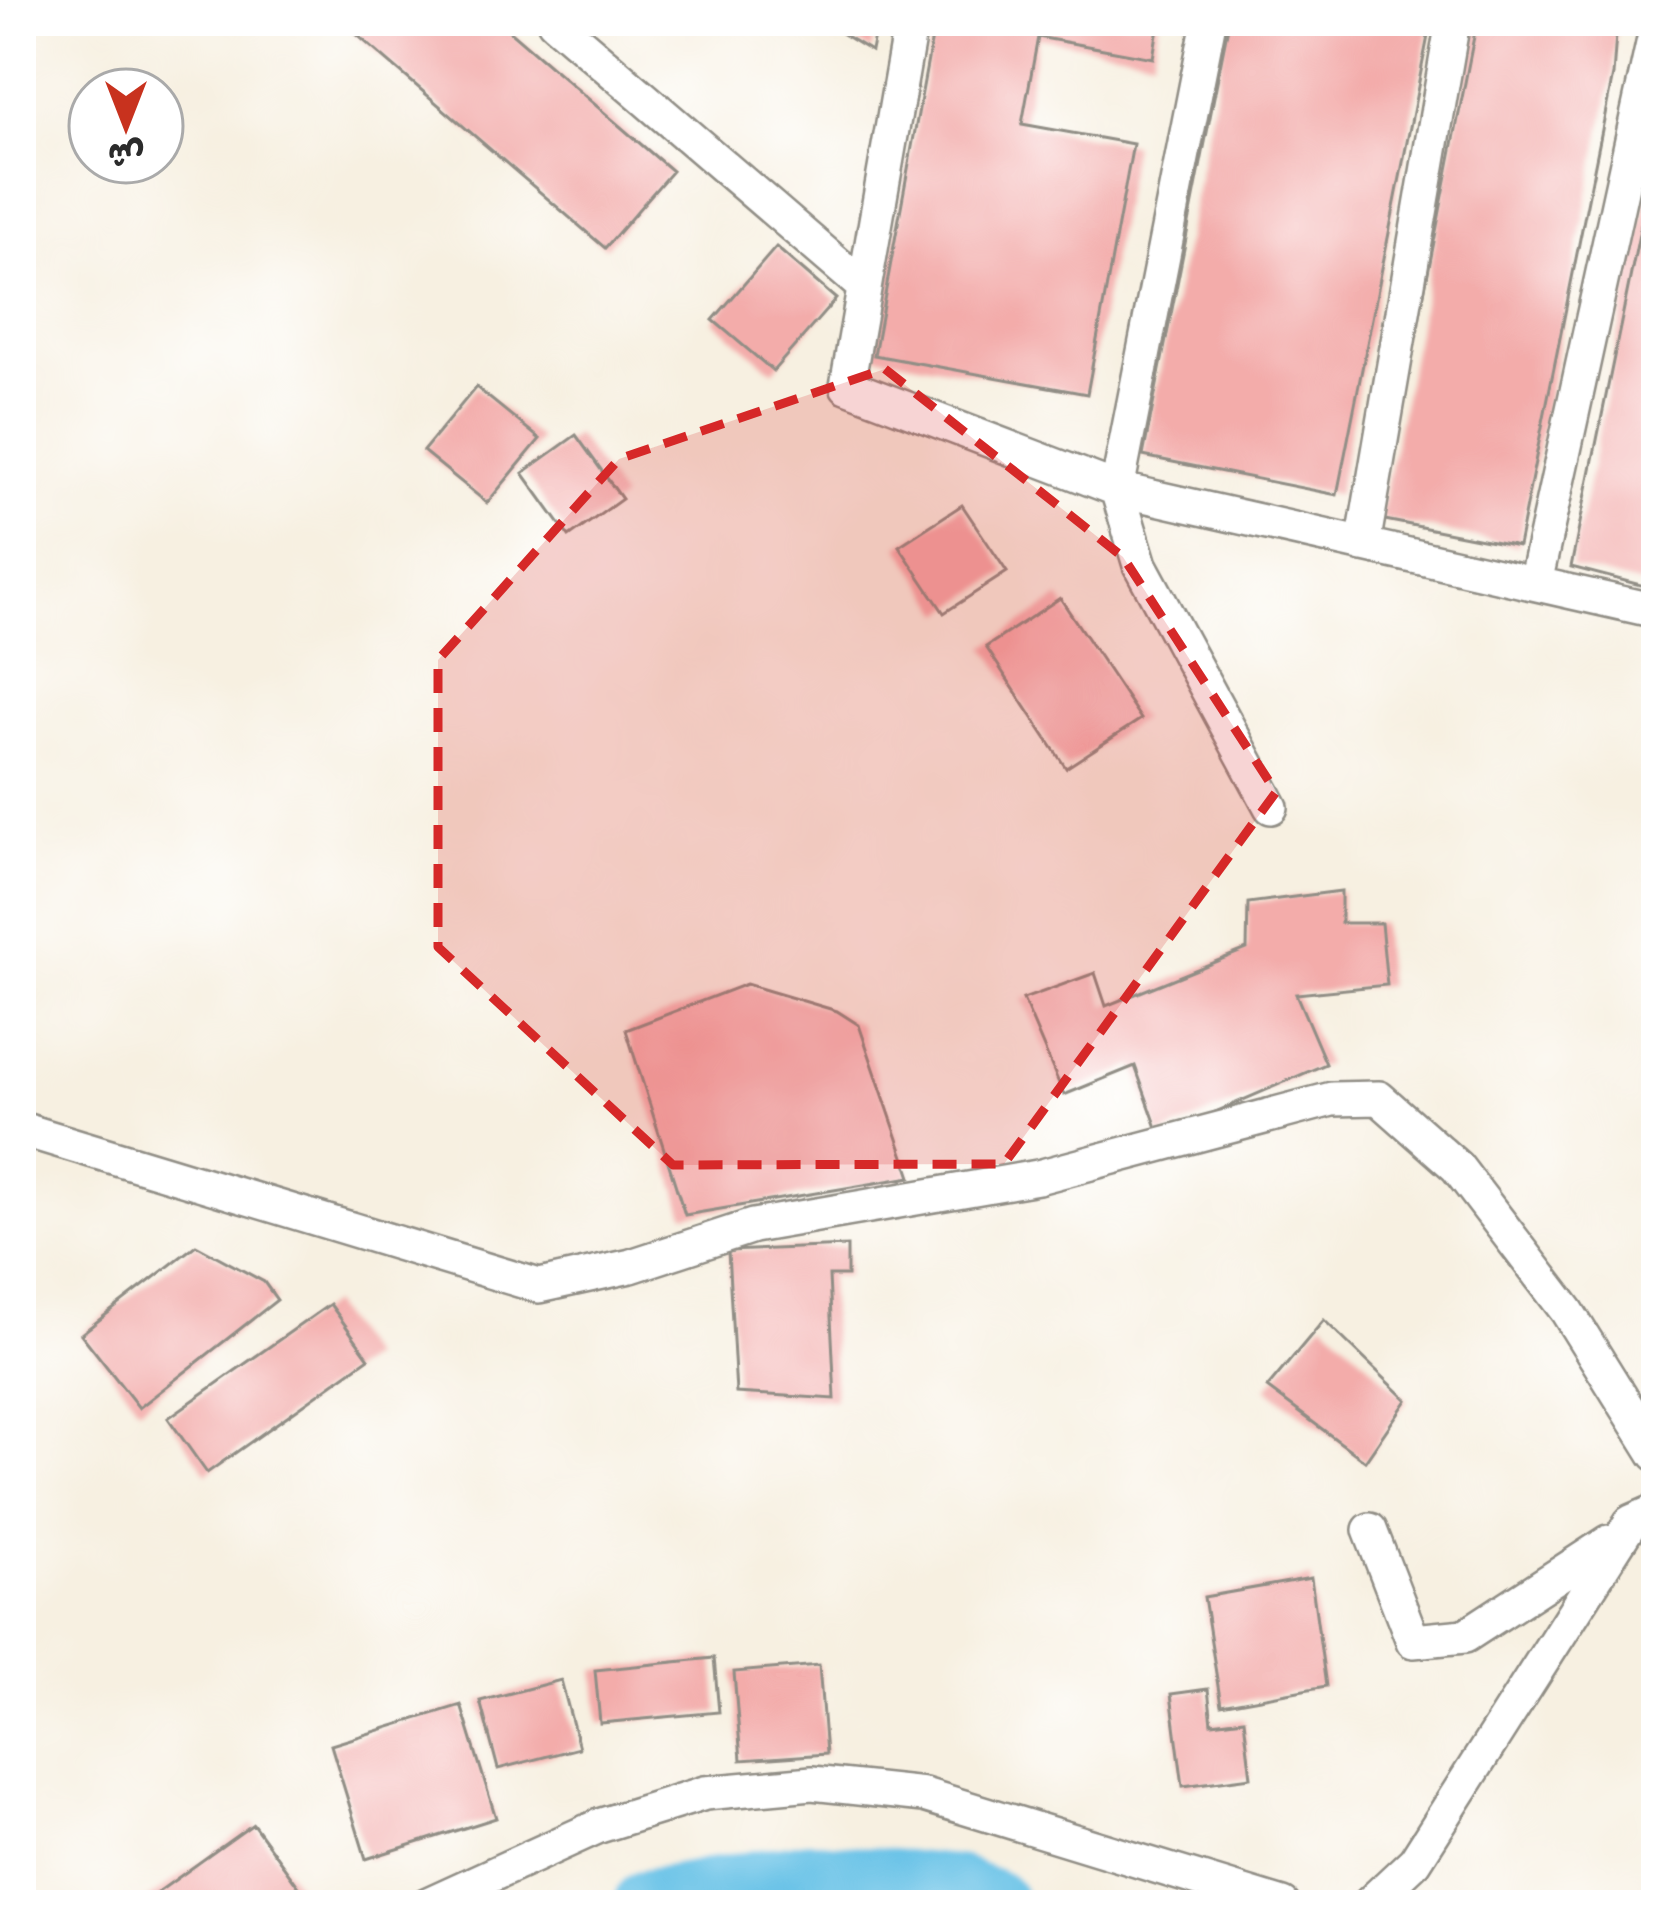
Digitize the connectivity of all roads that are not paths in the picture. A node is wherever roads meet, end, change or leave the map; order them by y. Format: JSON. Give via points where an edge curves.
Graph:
{"nodes":[{"id":1,"x":554,"y":21,"type":"edge"},
{"id":2,"x":910,"y":21,"type":"edge"},
{"id":3,"x":1210,"y":21,"type":"edge"},
{"id":4,"x":1453,"y":21,"type":"edge"},
{"id":5,"x":1656,"y":30,"type":"edge"},
{"id":6,"x":864,"y":286,"type":"junction"},
{"id":7,"x":1117,"y":489,"type":"junction"},
{"id":8,"x":1363,"y":545,"type":"junction"},
{"id":9,"x":1534,"y":584,"type":"junction"},
{"id":10,"x":1656,"y":611,"type":"edge"},
{"id":11,"x":1270,"y":807,"type":"dead end"},
{"id":12,"x":21,"y":1129,"type":"edge"},
{"id":13,"x":1656,"y":1454,"type":"edge"},
{"id":14,"x":1656,"y":1510,"type":"edge"},
{"id":15,"x":1370,"y":1529,"type":"dead end"},
{"id":16,"x":1625,"y":1531,"type":"junction"},
{"id":17,"x":426,"y":1905,"type":"edge"},
{"id":18,"x":1283,"y":1905,"type":"edge"},
{"id":19,"x":1368,"y":1905,"type":"edge"}],
"edges":[{"from":1,"to":6,"type":"street"},
{"from":2,"to":6,"type":"street"},
{"from":3,"to":7,"type":"street"},
{"from":4,"to":8,"type":"street"},
{"from":5,"to":9,"type":"street"},
{"from":6,"to":7,"type":"street","via":[[847,386]]},
{"from":7,"to":8,"type":"street"},
{"from":7,"to":11,"type":"street","via":[[1140,565]]},
{"from":8,"to":9,"type":"street"},
{"from":9,"to":10,"type":"street"},
{"from":12,"to":13,"type":"street","via":[[539,1286],[753,1226],[1037,1178],[1332,1099],[1379,1098],[1457,1167],[1567,1311]]},
{"from":14,"to":16,"type":"street"},
{"from":15,"to":16,"type":"street","via":[[1413,1641],[1465,1636]]},
{"from":16,"to":19,"type":"street","via":[[1415,1861]]},
{"from":17,"to":18,"type":"street","via":[[599,1826],[705,1793],[812,1784],[923,1795]]}]}
